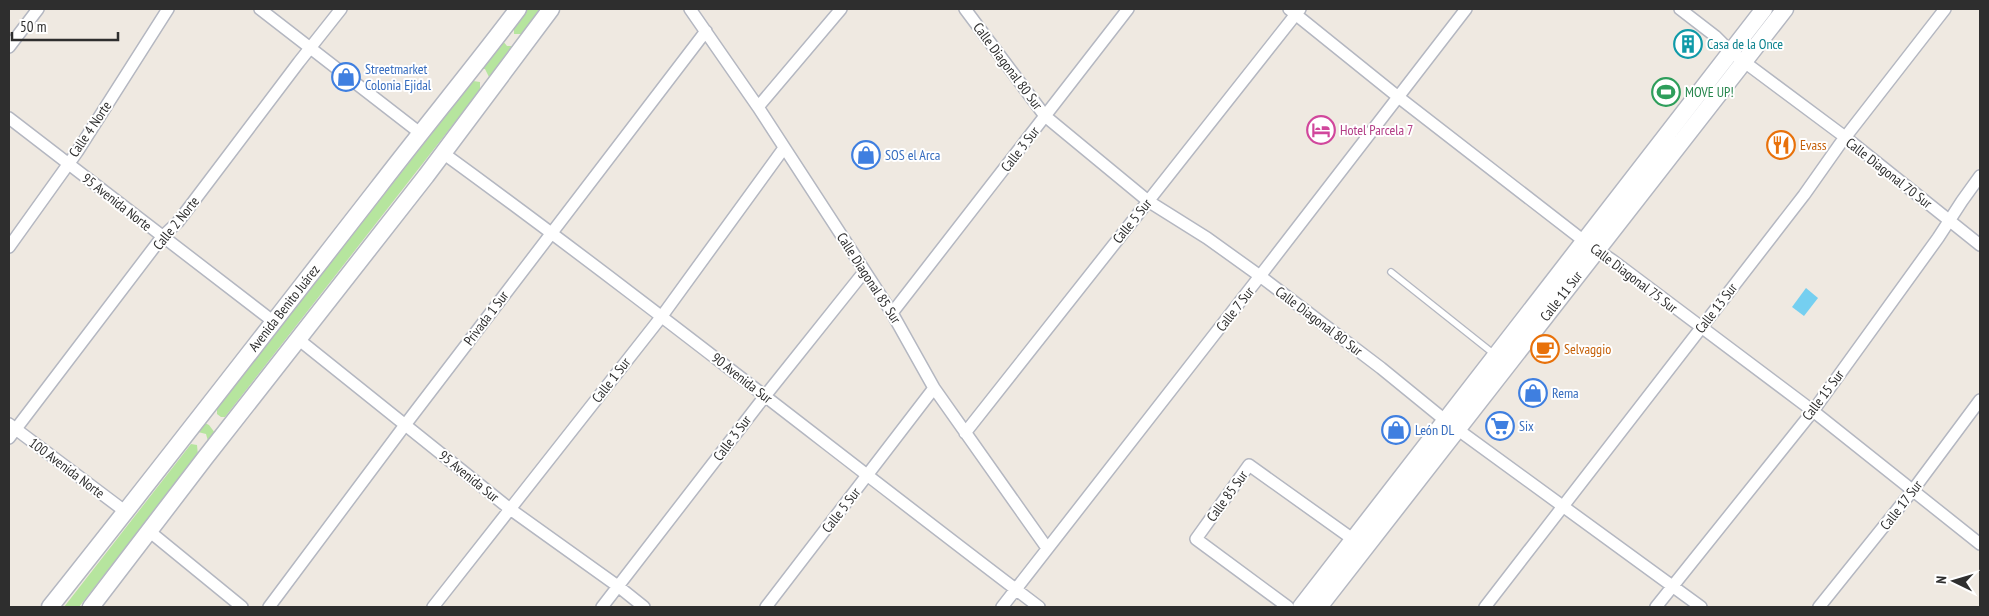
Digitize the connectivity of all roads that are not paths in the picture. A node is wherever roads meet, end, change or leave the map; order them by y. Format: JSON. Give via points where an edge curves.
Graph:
{"nodes":[{"id":1,"x":38,"y":9,"type":"edge"},
{"id":2,"x":168,"y":9,"type":"edge"},
{"id":3,"x":260,"y":9,"type":"edge"},
{"id":4,"x":341,"y":9,"type":"edge"},
{"id":5,"x":551,"y":9,"type":"edge"},
{"id":6,"x":690,"y":9,"type":"edge"},
{"id":7,"x":841,"y":9,"type":"edge"},
{"id":8,"x":965,"y":9,"type":"edge"},
{"id":9,"x":1128,"y":9,"type":"edge"},
{"id":10,"x":1466,"y":9,"type":"edge"},
{"id":11,"x":1680,"y":9,"type":"edge"},
{"id":12,"x":1764,"y":9,"type":"edge"},
{"id":13,"x":1784,"y":9,"type":"edge"},
{"id":14,"x":1945,"y":9,"type":"edge"},
{"id":15,"x":1295,"y":11,"type":"edge"},
{"id":16,"x":513,"y":15,"type":"edge"},
{"id":17,"x":706,"y":31,"type":"junction"},
{"id":18,"x":526,"y":41,"type":"junction"},
{"id":19,"x":9,"y":47,"type":"edge"},
{"id":20,"x":311,"y":48,"type":"junction"},
{"id":21,"x":1737,"y":56,"type":"junction"},
{"id":22,"x":466,"y":78,"type":"junction"},
{"id":23,"x":485,"y":95,"type":"junction"},
{"id":24,"x":1397,"y":96,"type":"junction"},
{"id":25,"x":758,"y":107,"type":"junction"},
{"id":26,"x":1045,"y":116,"type":"junction"},
{"id":27,"x":9,"y":118,"type":"edge"},
{"id":28,"x":420,"y":133,"type":"junction"},
{"id":29,"x":1845,"y":137,"type":"junction"},
{"id":30,"x":784,"y":148,"type":"junction"},
{"id":31,"x":443,"y":153,"type":"junction"},
{"id":32,"x":68,"y":163,"type":"junction"},
{"id":33,"x":1980,"y":176,"type":"edge"},
{"id":34,"x":1148,"y":201,"type":"junction"},
{"id":35,"x":1949,"y":220,"type":"junction"},
{"id":36,"x":552,"y":232,"type":"junction"},
{"id":37,"x":162,"y":237,"type":"junction"},
{"id":38,"x":1980,"y":245,"type":"edge"},
{"id":39,"x":1591,"y":246,"type":"junction"},
{"id":40,"x":9,"y":247,"type":"edge"},
{"id":41,"x":864,"y":272,"type":"junction"},
{"id":42,"x":1391,"y":272,"type":"dead end"},
{"id":43,"x":1260,"y":276,"type":"junction"},
{"id":44,"x":892,"y":313,"type":"junction"},
{"id":45,"x":662,"y":316,"type":"junction"},
{"id":46,"x":274,"y":322,"type":"junction"},
{"id":47,"x":1700,"y":328,"type":"junction"},
{"id":48,"x":298,"y":339,"type":"junction"},
{"id":49,"x":1496,"y":355,"type":"junction"},
{"id":50,"x":934,"y":388,"type":"junction"},
{"id":51,"x":765,"y":396,"type":"junction"},
{"id":52,"x":1980,"y":400,"type":"edge"},
{"id":53,"x":209,"y":405,"type":"junction"},
{"id":54,"x":1813,"y":411,"type":"junction"},
{"id":55,"x":1452,"y":424,"type":"junction"},
{"id":56,"x":230,"y":425,"type":"junction"},
{"id":57,"x":405,"y":425,"type":"junction"},
{"id":58,"x":11,"y":430,"type":"edge"},
{"id":59,"x":965,"y":433,"type":"junction"},
{"id":60,"x":186,"y":436,"type":"junction"},
{"id":61,"x":205,"y":458,"type":"junction"},
{"id":62,"x":867,"y":477,"type":"junction"},
{"id":63,"x":1912,"y":490,"type":"junction"},
{"id":64,"x":1563,"y":507,"type":"junction"},
{"id":65,"x":510,"y":509,"type":"junction"},
{"id":66,"x":126,"y":512,"type":"junction"},
{"id":67,"x":149,"y":531,"type":"junction"},
{"id":68,"x":1354,"y":540,"type":"junction"},
{"id":69,"x":1980,"y":544,"type":"edge"},
{"id":70,"x":1047,"y":548,"type":"junction"},
{"id":71,"x":1672,"y":586,"type":"junction"},
{"id":72,"x":619,"y":587,"type":"junction"},
{"id":73,"x":1016,"y":590,"type":"junction"},
{"id":74,"x":50,"y":607,"type":"edge"},
{"id":75,"x":90,"y":607,"type":"edge"},
{"id":76,"x":242,"y":607,"type":"edge"},
{"id":77,"x":269,"y":607,"type":"edge"},
{"id":78,"x":433,"y":607,"type":"edge"},
{"id":79,"x":602,"y":607,"type":"edge"},
{"id":80,"x":644,"y":607,"type":"edge"},
{"id":81,"x":766,"y":607,"type":"edge"},
{"id":82,"x":1002,"y":607,"type":"edge"},
{"id":83,"x":1039,"y":607,"type":"edge"},
{"id":84,"x":1288,"y":607,"type":"edge"},
{"id":85,"x":1301,"y":607,"type":"edge"},
{"id":86,"x":1319,"y":607,"type":"edge"},
{"id":87,"x":1485,"y":607,"type":"edge"},
{"id":88,"x":1656,"y":607,"type":"edge"},
{"id":89,"x":1701,"y":607,"type":"edge"},
{"id":90,"x":1819,"y":607,"type":"edge"}],
"edges":[{"from":1,"to":19,"type":"street"},
{"from":2,"to":32,"type":"street","name":"Calle 4 Norte"},
{"from":3,"to":20,"type":"street"},
{"from":4,"to":20,"type":"street","name":"Calle 2 Norte"},
{"from":5,"to":18,"type":"main road"},
{"from":6,"to":17,"type":"street","name":"Calle Diagonal 85 Sur"},
{"from":7,"to":25,"type":"street"},
{"from":8,"to":26,"type":"street","name":"Calle Diagonal 80 Sur"},
{"from":9,"to":26,"type":"street","name":"Calle 3 Sur"},
{"from":10,"to":24,"type":"street","name":"Calle 7 Sur"},
{"from":11,"to":21,"type":"street","name":"Calle Diagonal 70 Sur"},
{"from":12,"to":21,"type":"main road","name":"Calle 11 Sur"},
{"from":13,"to":21,"type":"main road","name":"Calle 11 Sur"},
{"from":14,"to":29,"type":"street","name":"Calle 13 Sur"},
{"from":15,"to":24,"type":"street","name":"Calle Diagonal 75 Sur"},
{"from":15,"to":34,"type":"street","name":"Calle 5 Sur"},
{"from":16,"to":18,"type":"main road","via":[[509,37]]},
{"from":16,"to":22,"type":"main road","name":"Avenida Benito Juárez"},
{"from":17,"to":25,"type":"street","name":"Calle Diagonal 85 Sur"},
{"from":17,"to":36,"type":"street","name":"Privada 1 Sur"},
{"from":18,"to":23,"type":"main road"},
{"from":20,"to":28,"type":"street"},
{"from":20,"to":37,"type":"street","name":"Calle 2 Norte","via":[[178,222]]},
{"from":21,"to":29,"type":"street","name":"Calle Diagonal 70 Sur"},
{"from":21,"to":39,"type":"main road","name":"Calle 11 Sur"},
{"from":22,"to":23,"type":"main road","via":[[481,76],[485,79]]},
{"from":22,"to":28,"type":"main road","name":"Avenida Benito Juárez"},
{"from":23,"to":31,"type":"main road"},
{"from":24,"to":39,"type":"street","name":"Calle Diagonal 75 Sur"},
{"from":24,"to":43,"type":"street","name":"Calle 7 Sur"},
{"from":25,"to":30,"type":"street","name":"Calle Diagonal 85 Sur"},
{"from":26,"to":34,"type":"street","name":"Calle Diagonal 80 Sur"},
{"from":26,"to":44,"type":"street","name":"Calle 3 Sur"},
{"from":27,"to":32,"type":"street","name":"95 Avenida Norte"},
{"from":28,"to":46,"type":"main road","name":"Avenida Benito Juárez"},
{"from":29,"to":35,"type":"street","name":"Calle Diagonal 70 Sur"},
{"from":29,"to":47,"type":"street","name":"Calle 13 Sur"},
{"from":30,"to":41,"type":"street","name":"Calle Diagonal 85 Sur"},
{"from":30,"to":45,"type":"street","name":"Calle 1 Sur"},
{"from":31,"to":36,"type":"street","name":"90 Avenida Sur"},
{"from":31,"to":48,"type":"main road"},
{"from":32,"to":37,"type":"street","name":"95 Avenida Norte"},
{"from":32,"to":40,"type":"street","name":"Calle 4 Norte"},
{"from":33,"to":35,"type":"street","name":"Calle 15 Sur"},
{"from":34,"to":43,"type":"street","name":"Calle Diagonal 80 Sur"},
{"from":34,"to":59,"type":"street","name":"Calle 5 Sur"},
{"from":35,"to":38,"type":"street","name":"Calle Diagonal 70 Sur"},
{"from":35,"to":54,"type":"street","name":"Calle 15 Sur"},
{"from":36,"to":45,"type":"street","name":"90 Avenida Sur"},
{"from":36,"to":57,"type":"street","name":"Privada 1 Sur"},
{"from":37,"to":46,"type":"street","name":"95 Avenida Norte"},
{"from":37,"to":58,"type":"street","name":"Calle 2 Norte"},
{"from":39,"to":47,"type":"street","name":"Calle Diagonal 75 Sur"},
{"from":39,"to":49,"type":"main road","name":"Calle 11 Sur"},
{"from":39,"to":55,"type":"main road","name":"Calle 11 Sur"},
{"from":41,"to":44,"type":"street","name":"Calle Diagonal 85 Sur"},
{"from":41,"to":51,"type":"street","name":"Calle 3 Sur"},
{"from":42,"to":49,"type":"lane"},
{"from":43,"to":55,"type":"street","name":"Calle Diagonal 80 Sur"},
{"from":43,"to":70,"type":"street","name":"Calle 7 Sur"},
{"from":44,"to":50,"type":"street","name":"Calle Diagonal 85 Sur"},
{"from":45,"to":51,"type":"street","name":"90 Avenida Sur"},
{"from":45,"to":65,"type":"street","name":"Calle 1 Sur"},
{"from":46,"to":53,"type":"main road","name":"Avenida Benito Juárez"},
{"from":47,"to":54,"type":"street","name":"Calle Diagonal 75 Sur"},
{"from":47,"to":64,"type":"street","name":"Calle 13 Sur"},
{"from":48,"to":56,"type":"main road"},
{"from":48,"to":57,"type":"street","name":"95 Avenida Sur"},
{"from":49,"to":55,"type":"main road","name":"Calle 11 Sur"},
{"from":50,"to":59,"type":"street","name":"Calle Diagonal 85 Sur"},
{"from":50,"to":62,"type":"street","name":"Calle 5 Sur"},
{"from":51,"to":62,"type":"street","name":"90 Avenida Sur"},
{"from":51,"to":72,"type":"street","name":"Calle 3 Sur"},
{"from":52,"to":63,"type":"street","name":"Calle 17 Sur"},
{"from":53,"to":56,"type":"main road","via":[[216,425]]},
{"from":53,"to":60,"type":"main road","name":"Avenida Benito Juárez"},
{"from":54,"to":63,"type":"street","name":"Calle Diagonal 75 Sur"},
{"from":54,"to":71,"type":"street","name":"Calle 15 Sur"},
{"from":55,"to":64,"type":"street","name":"Calle Diagonal 80 Sur"},
{"from":55,"to":68,"type":"main road","name":"Calle 11 Sur"},
{"from":55,"to":86,"type":"main road","name":"Calle 11 Sur"},
{"from":56,"to":61,"type":"main road"},
{"from":57,"to":65,"type":"street","name":"95 Avenida Sur"},
{"from":57,"to":77,"type":"street","name":"Privada 1 Sur"},
{"from":58,"to":66,"type":"street","name":"100 Avenida Norte"},
{"from":59,"to":70,"type":"street","name":"Calle Diagonal 85 Sur"},
{"from":60,"to":61,"type":"main road","via":[[200,438]]},
{"from":60,"to":66,"type":"main road","name":"Avenida Benito Juárez"},
{"from":61,"to":67,"type":"main road"},
{"from":62,"to":73,"type":"street","name":"90 Avenida Sur"},
{"from":62,"to":81,"type":"street","name":"Calle 5 Sur"},
{"from":63,"to":69,"type":"street","name":"Calle Diagonal 75 Sur"},
{"from":63,"to":90,"type":"street","name":"Calle 17 Sur"},
{"from":64,"to":71,"type":"street","name":"Calle Diagonal 80 Sur"},
{"from":64,"to":87,"type":"street","name":"Calle 13 Sur"},
{"from":65,"to":72,"type":"street","name":"95 Avenida Sur"},
{"from":65,"to":78,"type":"street","name":"Calle 1 Sur"},
{"from":66,"to":74,"type":"main road","name":"Avenida Benito Juárez"},
{"from":67,"to":75,"type":"main road"},
{"from":67,"to":76,"type":"street"},
{"from":68,"to":84,"type":"street","name":"Calle 85 Sur","via":[[1250,465],[1196,539]]},
{"from":68,"to":85,"type":"main road","name":"Calle 11 Sur"},
{"from":70,"to":73,"type":"street","name":"Calle 7 Sur"},
{"from":71,"to":88,"type":"street","name":"Calle 15 Sur"},
{"from":71,"to":89,"type":"street","name":"Calle Diagonal 80 Sur"},
{"from":72,"to":79,"type":"street","name":"Calle 3 Sur"},
{"from":72,"to":80,"type":"street","name":"95 Avenida Sur"},
{"from":73,"to":82,"type":"street","name":"Calle 7 Sur"},
{"from":73,"to":83,"type":"street","name":"90 Avenida Sur"}]}
